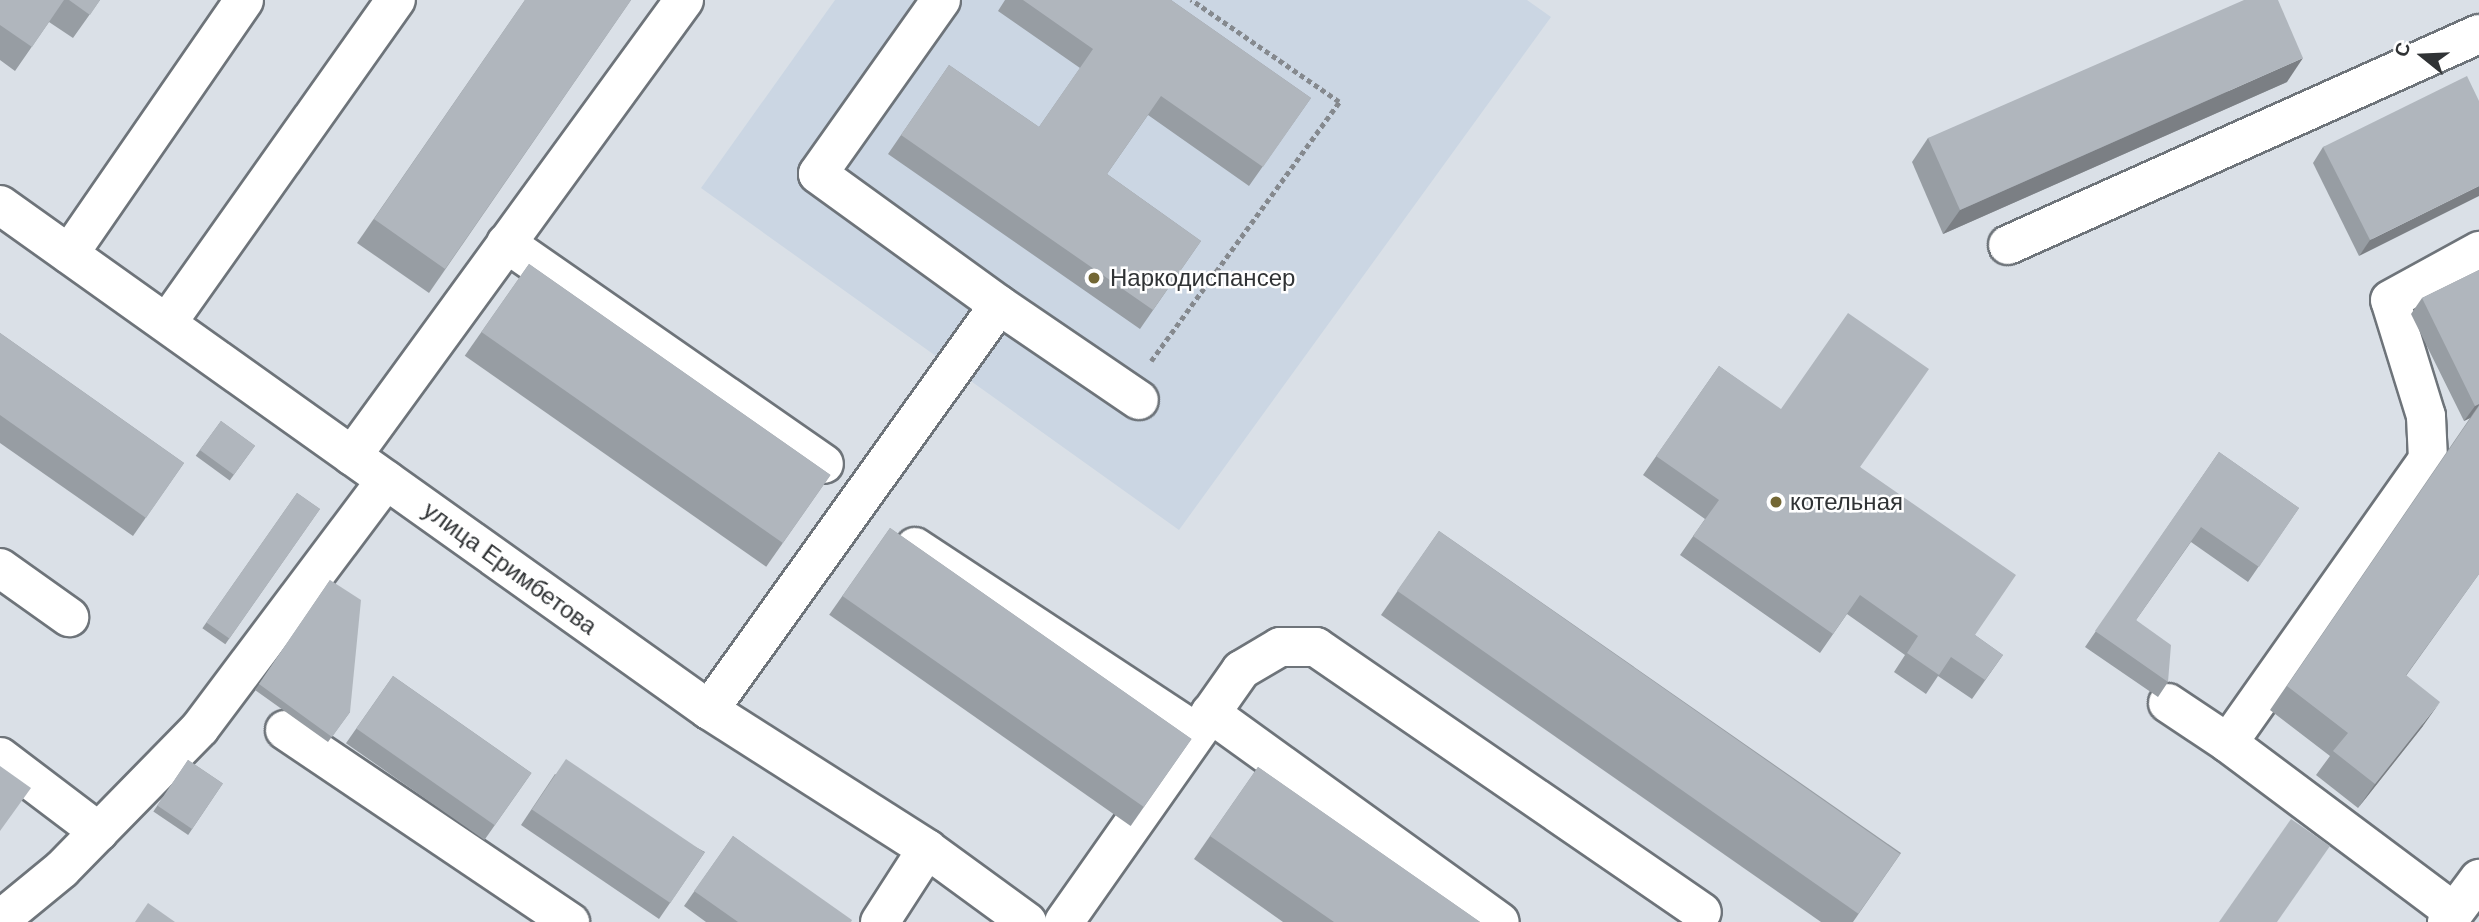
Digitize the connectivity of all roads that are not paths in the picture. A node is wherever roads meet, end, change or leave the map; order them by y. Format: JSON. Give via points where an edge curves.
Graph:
{"nodes":[{"id":1,"x":244,"y":0,"type":"edge"},
{"id":2,"x":396,"y":0,"type":"edge"},
{"id":3,"x":684,"y":0,"type":"edge"},
{"id":4,"x":941,"y":0,"type":"edge"},
{"id":5,"x":2479,"y":34,"type":"edge"},
{"id":6,"x":0,"y":205,"type":"edge"},
{"id":7,"x":506,"y":243,"type":"junction"},
{"id":8,"x":2008,"y":245,"type":"dead end"},
{"id":9,"x":2479,"y":251,"type":"edge"},
{"id":10,"x":69,"y":254,"type":"junction"},
{"id":11,"x":999,"y":305,"type":"junction"},
{"id":12,"x":167,"y":323,"type":"junction"},
{"id":13,"x":1133,"y":396,"type":"road end"},
{"id":14,"x":352,"y":456,"type":"junction"},
{"id":15,"x":824,"y":464,"type":"dead end"},
{"id":16,"x":386,"y":480,"type":"junction"},
{"id":17,"x":905,"y":540,"type":"edge"},
{"id":18,"x":0,"y":568,"type":"edge"},
{"id":19,"x":69,"y":617,"type":"dead end"},
{"id":20,"x":2168,"y":703,"type":"edge"},
{"id":21,"x":709,"y":710,"type":"junction"},
{"id":22,"x":1203,"y":722,"type":"junction"},
{"id":23,"x":285,"y":730,"type":"dead end"},
{"id":24,"x":2228,"y":743,"type":"junction"},
{"id":25,"x":0,"y":757,"type":"edge"},
{"id":26,"x":99,"y":832,"type":"junction"},
{"id":27,"x":927,"y":849,"type":"junction"},
{"id":28,"x":2479,"y":879,"type":"edge"},
{"id":29,"x":1702,"y":912,"type":"dead end"},
{"id":30,"x":2451,"y":917,"type":"edge"},
{"id":31,"x":0,"y":920,"type":"edge"},
{"id":32,"x":570,"y":922,"type":"edge"},
{"id":33,"x":880,"y":922,"type":"edge"},
{"id":34,"x":1027,"y":922,"type":"edge"},
{"id":35,"x":1064,"y":922,"type":"edge"},
{"id":36,"x":1500,"y":922,"type":"edge"}],
"edges":[{"from":1,"to":10,"type":"street"},
{"from":2,"to":12,"type":"street"},
{"from":3,"to":7,"type":"street"},
{"from":4,"to":11,"type":"street","via":[[818,174]]},
{"from":5,"to":8,"type":"street"},
{"from":6,"to":10,"type":"street","name":"улица Еримбетова"},
{"from":7,"to":14,"type":"street"},
{"from":7,"to":15,"type":"street"},
{"from":9,"to":24,"type":"street","via":[[2390,300],[2426,416],[2428,459]]},
{"from":10,"to":12,"type":"street","name":"улица Еримбетова"},
{"from":11,"to":13,"type":"street"},
{"from":11,"to":21,"type":"street"},
{"from":12,"to":14,"type":"street","name":"улица Еримбетова"},
{"from":14,"to":16,"type":"street","name":"улица Еримбетова"},
{"from":16,"to":21,"type":"street","name":"улица Еримбетова"},
{"from":16,"to":26,"type":"street","via":[[200,728]]},
{"from":17,"to":22,"type":"street"},
{"from":18,"to":19,"type":"street"},
{"from":20,"to":24,"type":"street"},
{"from":21,"to":27,"type":"street","name":"улица Еримбетова"},
{"from":22,"to":29,"type":"street","via":[[1241,670],[1280,647],[1316,647]]},
{"from":22,"to":35,"type":"street"},
{"from":22,"to":36,"type":"street"},
{"from":23,"to":32,"type":"street"},
{"from":24,"to":30,"type":"street"},
{"from":25,"to":26,"type":"street"},
{"from":26,"to":31,"type":"street"},
{"from":27,"to":33,"type":"street"},
{"from":27,"to":34,"type":"street","name":"улица Еримбетова"},
{"from":28,"to":30,"type":"street"}]}
